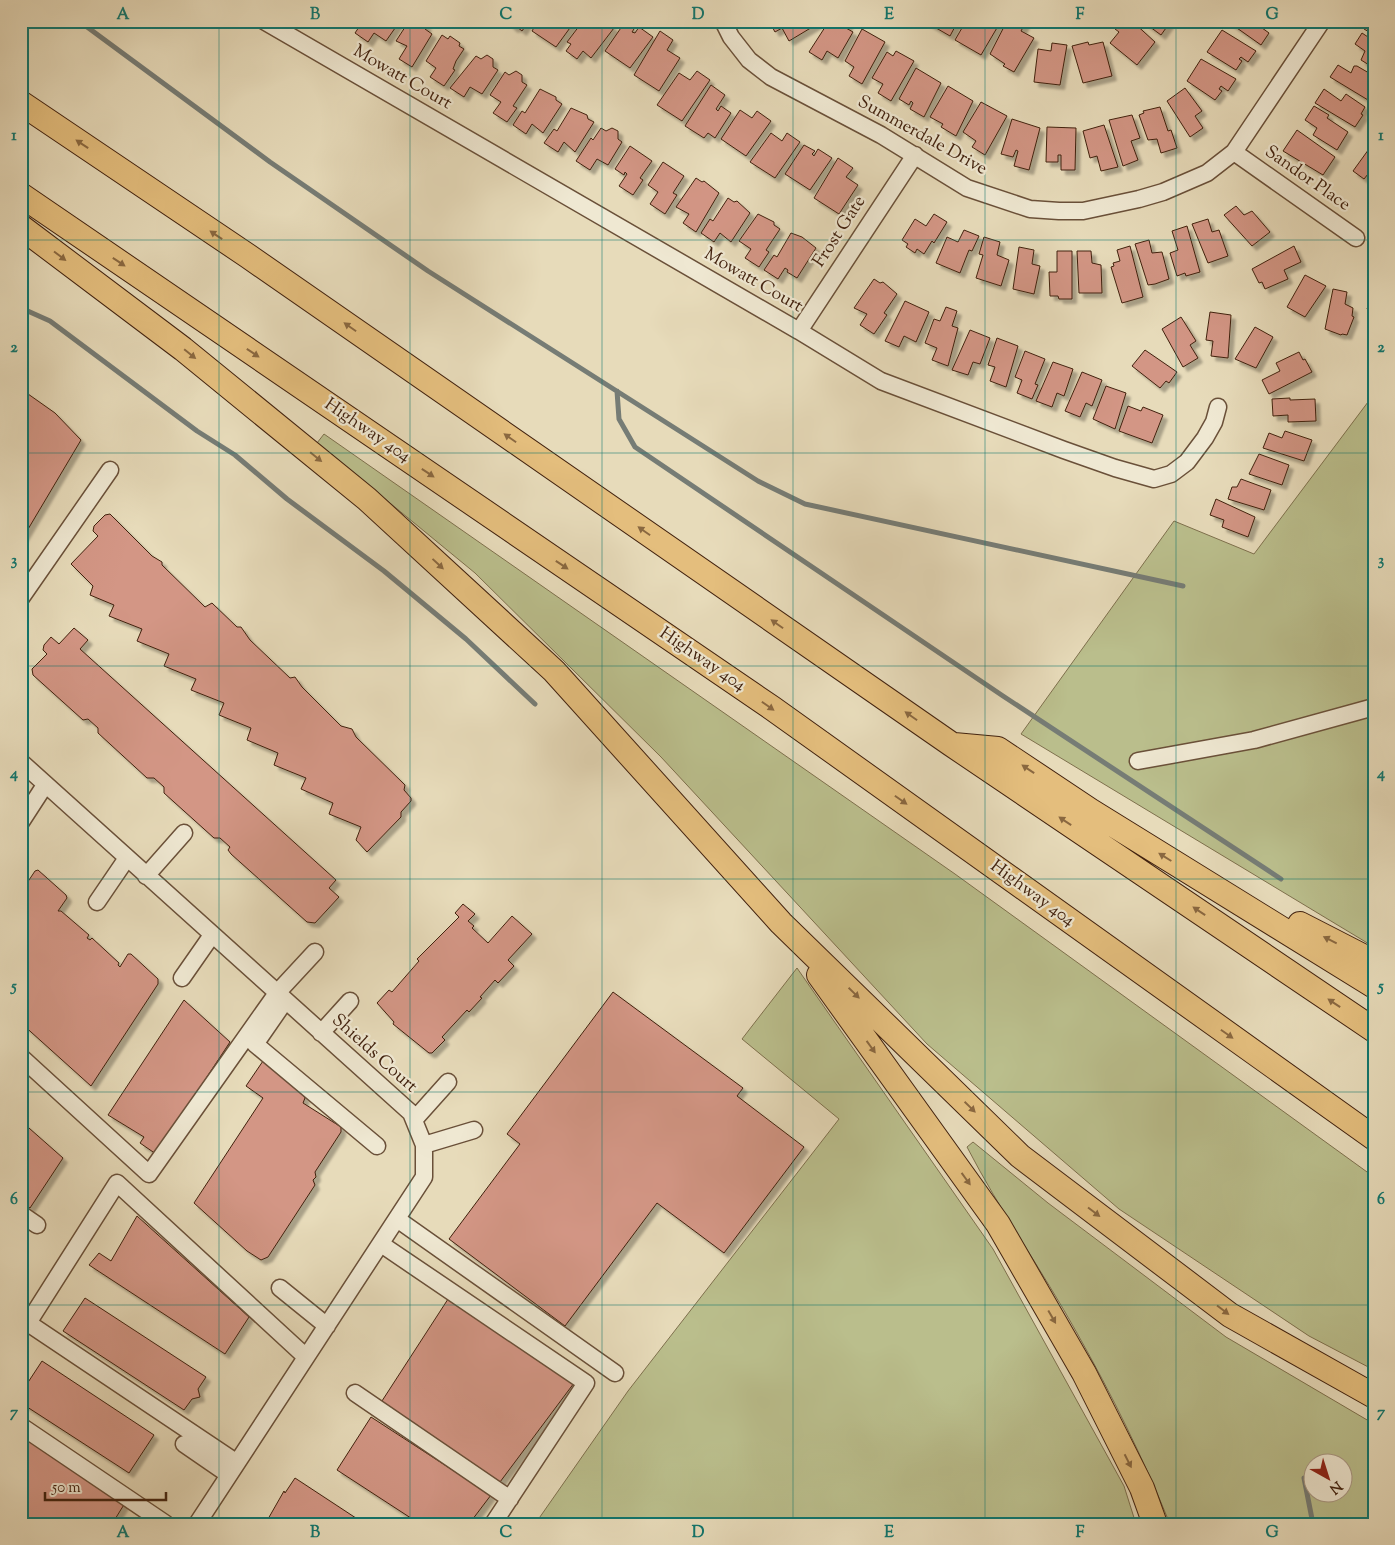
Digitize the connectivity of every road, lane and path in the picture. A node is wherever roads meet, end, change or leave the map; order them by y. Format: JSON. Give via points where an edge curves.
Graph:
{"nodes":[{"id":1,"x":264,"y":21,"type":"edge"},
{"id":2,"x":723,"y":21,"type":"edge"},
{"id":3,"x":1322,"y":21,"type":"edge"},
{"id":4,"x":21,"y":102,"type":"edge"},
{"id":5,"x":1234,"y":152,"type":"junction"},
{"id":6,"x":915,"y":155,"type":"junction"},
{"id":7,"x":21,"y":195,"type":"edge"},
{"id":8,"x":21,"y":227,"type":"edge"},
{"id":9,"x":1356,"y":238,"type":"dead end"},
{"id":10,"x":799,"y":331,"type":"junction"},
{"id":11,"x":1218,"y":407,"type":"dead end"},
{"id":12,"x":110,"y":470,"type":"dead end"},
{"id":13,"x":21,"y":598,"type":"edge"},
{"id":14,"x":1374,"y":707,"type":"edge"},
{"id":15,"x":951,"y":744,"type":"junction"},
{"id":16,"x":1138,"y":761,"type":"dead end"},
{"id":17,"x":21,"y":762,"type":"edge"},
{"id":18,"x":45,"y":785,"type":"junction"},
{"id":19,"x":21,"y":822,"type":"edge"},
{"id":20,"x":184,"y":833,"type":"dead end"},
{"id":21,"x":127,"y":858,"type":"junction"},
{"id":22,"x":146,"y":876,"type":"junction"},
{"id":23,"x":1221,"y":892,"type":"junction"},
{"id":24,"x":97,"y":902,"type":"dead end"},
{"id":25,"x":781,"y":923,"type":"junction"},
{"id":26,"x":212,"y":935,"type":"junction"},
{"id":27,"x":315,"y":952,"type":"dead end"},
{"id":28,"x":1374,"y":962,"type":"edge"},
{"id":29,"x":182,"y":978,"type":"dead end"},
{"id":30,"x":1374,"y":986,"type":"edge"},
{"id":31,"x":281,"y":997,"type":"junction"},
{"id":32,"x":350,"y":1001,"type":"dead end"},
{"id":33,"x":1374,"y":1030,"type":"edge"},
{"id":34,"x":322,"y":1033,"type":"junction"},
{"id":35,"x":255,"y":1044,"type":"junction"},
{"id":36,"x":21,"y":1057,"type":"edge"},
{"id":37,"x":448,"y":1082,"type":"dead end"},
{"id":38,"x":414,"y":1120,"type":"junction"},
{"id":39,"x":474,"y":1130,"type":"dead end"},
{"id":40,"x":1374,"y":1138,"type":"edge"},
{"id":41,"x":424,"y":1145,"type":"junction"},
{"id":42,"x":377,"y":1146,"type":"dead end"},
{"id":43,"x":157,"y":1182,"type":"dead end"},
{"id":44,"x":21,"y":1214,"type":"edge"},
{"id":45,"x":397,"y":1219,"type":"junction"},
{"id":46,"x":37,"y":1225,"type":"dead end"},
{"id":47,"x":381,"y":1244,"type":"junction"},
{"id":48,"x":280,"y":1288,"type":"dead end"},
{"id":49,"x":327,"y":1326,"type":"junction"},
{"id":50,"x":306,"y":1357,"type":"junction"},
{"id":51,"x":615,"y":1373,"type":"dead end"},
{"id":52,"x":355,"y":1394,"type":"dead end"},
{"id":53,"x":1374,"y":1396,"type":"edge"},
{"id":54,"x":21,"y":1426,"type":"edge"},
{"id":55,"x":184,"y":1444,"type":"dead end"},
{"id":56,"x":233,"y":1469,"type":"junction"},
{"id":57,"x":510,"y":1499,"type":"junction"},
{"id":58,"x":166,"y":1524,"type":"edge"},
{"id":59,"x":197,"y":1524,"type":"edge"},
{"id":60,"x":493,"y":1524,"type":"edge"},
{"id":61,"x":1155,"y":1524,"type":"edge"}],
"edges":[{"from":1,"to":10,"type":"street","name":"Mowatt Court"},
{"from":2,"to":6,"type":"street","name":"Summerdale Drive","via":[[749,60],[771,77]]},
{"from":3,"to":5,"type":"street","name":"Summerdale Drive"},
{"from":15,"to":4,"type":"highway","one_way":true},
{"from":5,"to":6,"type":"street","name":"Summerdale Drive","via":[[1207,173],[1163,192],[1084,211],[1030,209],[1002,201],[967,188]]},
{"from":5,"to":9,"type":"street","name":"Sandor Place"},
{"from":6,"to":10,"type":"street","name":"Frost Gate"},
{"from":7,"to":40,"type":"highway","name":"Highway 404","one_way":true,"via":[[772,708]]},
{"from":8,"to":25,"type":"highway","one_way":true,"via":[[183,349],[367,499],[554,672]]},
{"from":10,"to":11,"type":"street","name":"Mowatt Court","via":[[881,380],[1081,456],[1154,478],[1171,474],[1187,462],[1205,438]]},
{"from":12,"to":13,"type":"street"},
{"from":14,"to":16,"type":"street","via":[[1254,740]]},
{"from":23,"to":15,"type":"highway","one_way":true,"via":[[998,749]]},
{"from":33,"to":15,"type":"highway","one_way":true},
{"from":17,"to":18,"type":"street","name":"Shields Court"},
{"from":18,"to":19,"type":"street"},
{"from":18,"to":21,"type":"street","name":"Shields Court"},
{"from":20,"to":22,"type":"street"},
{"from":21,"to":22,"type":"street","name":"Shields Court"},
{"from":21,"to":24,"type":"street"},
{"from":22,"to":26,"type":"street","name":"Shields Court"},
{"from":28,"to":23,"type":"highway","one_way":true,"via":[[1262,904]]},
{"from":23,"to":30,"type":"highway"},
{"from":25,"to":53,"type":"highway","one_way":true,"via":[[1020,1156],[1230,1315]]},
{"from":25,"to":61,"type":"highway","one_way":true,"via":[[998,1224],[1084,1373],[1142,1488]]},
{"from":26,"to":29,"type":"street"},
{"from":26,"to":31,"type":"street","name":"Shields Court"},
{"from":27,"to":31,"type":"street"},
{"from":31,"to":34,"type":"street","name":"Shields Court"},
{"from":31,"to":35,"type":"street"},
{"from":31,"to":36,"type":"street","via":[[149,1174]]},
{"from":32,"to":34,"type":"street"},
{"from":34,"to":38,"type":"street","name":"Shields Court","via":[[411,1113]]},
{"from":35,"to":42,"type":"street"},
{"from":35,"to":43,"type":"street"},
{"from":37,"to":38,"type":"street"},
{"from":38,"to":41,"type":"street","name":"Shields Court"},
{"from":39,"to":41,"type":"street"},
{"from":41,"to":45,"type":"street","name":"Shields Court","via":[[424,1178]]},
{"from":44,"to":46,"type":"street"},
{"from":45,"to":47,"type":"street","name":"Shields Court"},
{"from":45,"to":51,"type":"street"},
{"from":47,"to":49,"type":"street","name":"Shields Court"},
{"from":47,"to":57,"type":"street","via":[[586,1383]]},
{"from":48,"to":49,"type":"street"},
{"from":49,"to":50,"type":"street","name":"Shields Court"},
{"from":50,"to":56,"type":"street","name":"Shields Court"},
{"from":50,"to":56,"type":"street","via":[[117,1183],[28,1323]]},
{"from":52,"to":57,"type":"street"},
{"from":54,"to":58,"type":"street"},
{"from":55,"to":56,"type":"street"},
{"from":56,"to":59,"type":"street","name":"Shields Court"},
{"from":57,"to":60,"type":"street"}]}
